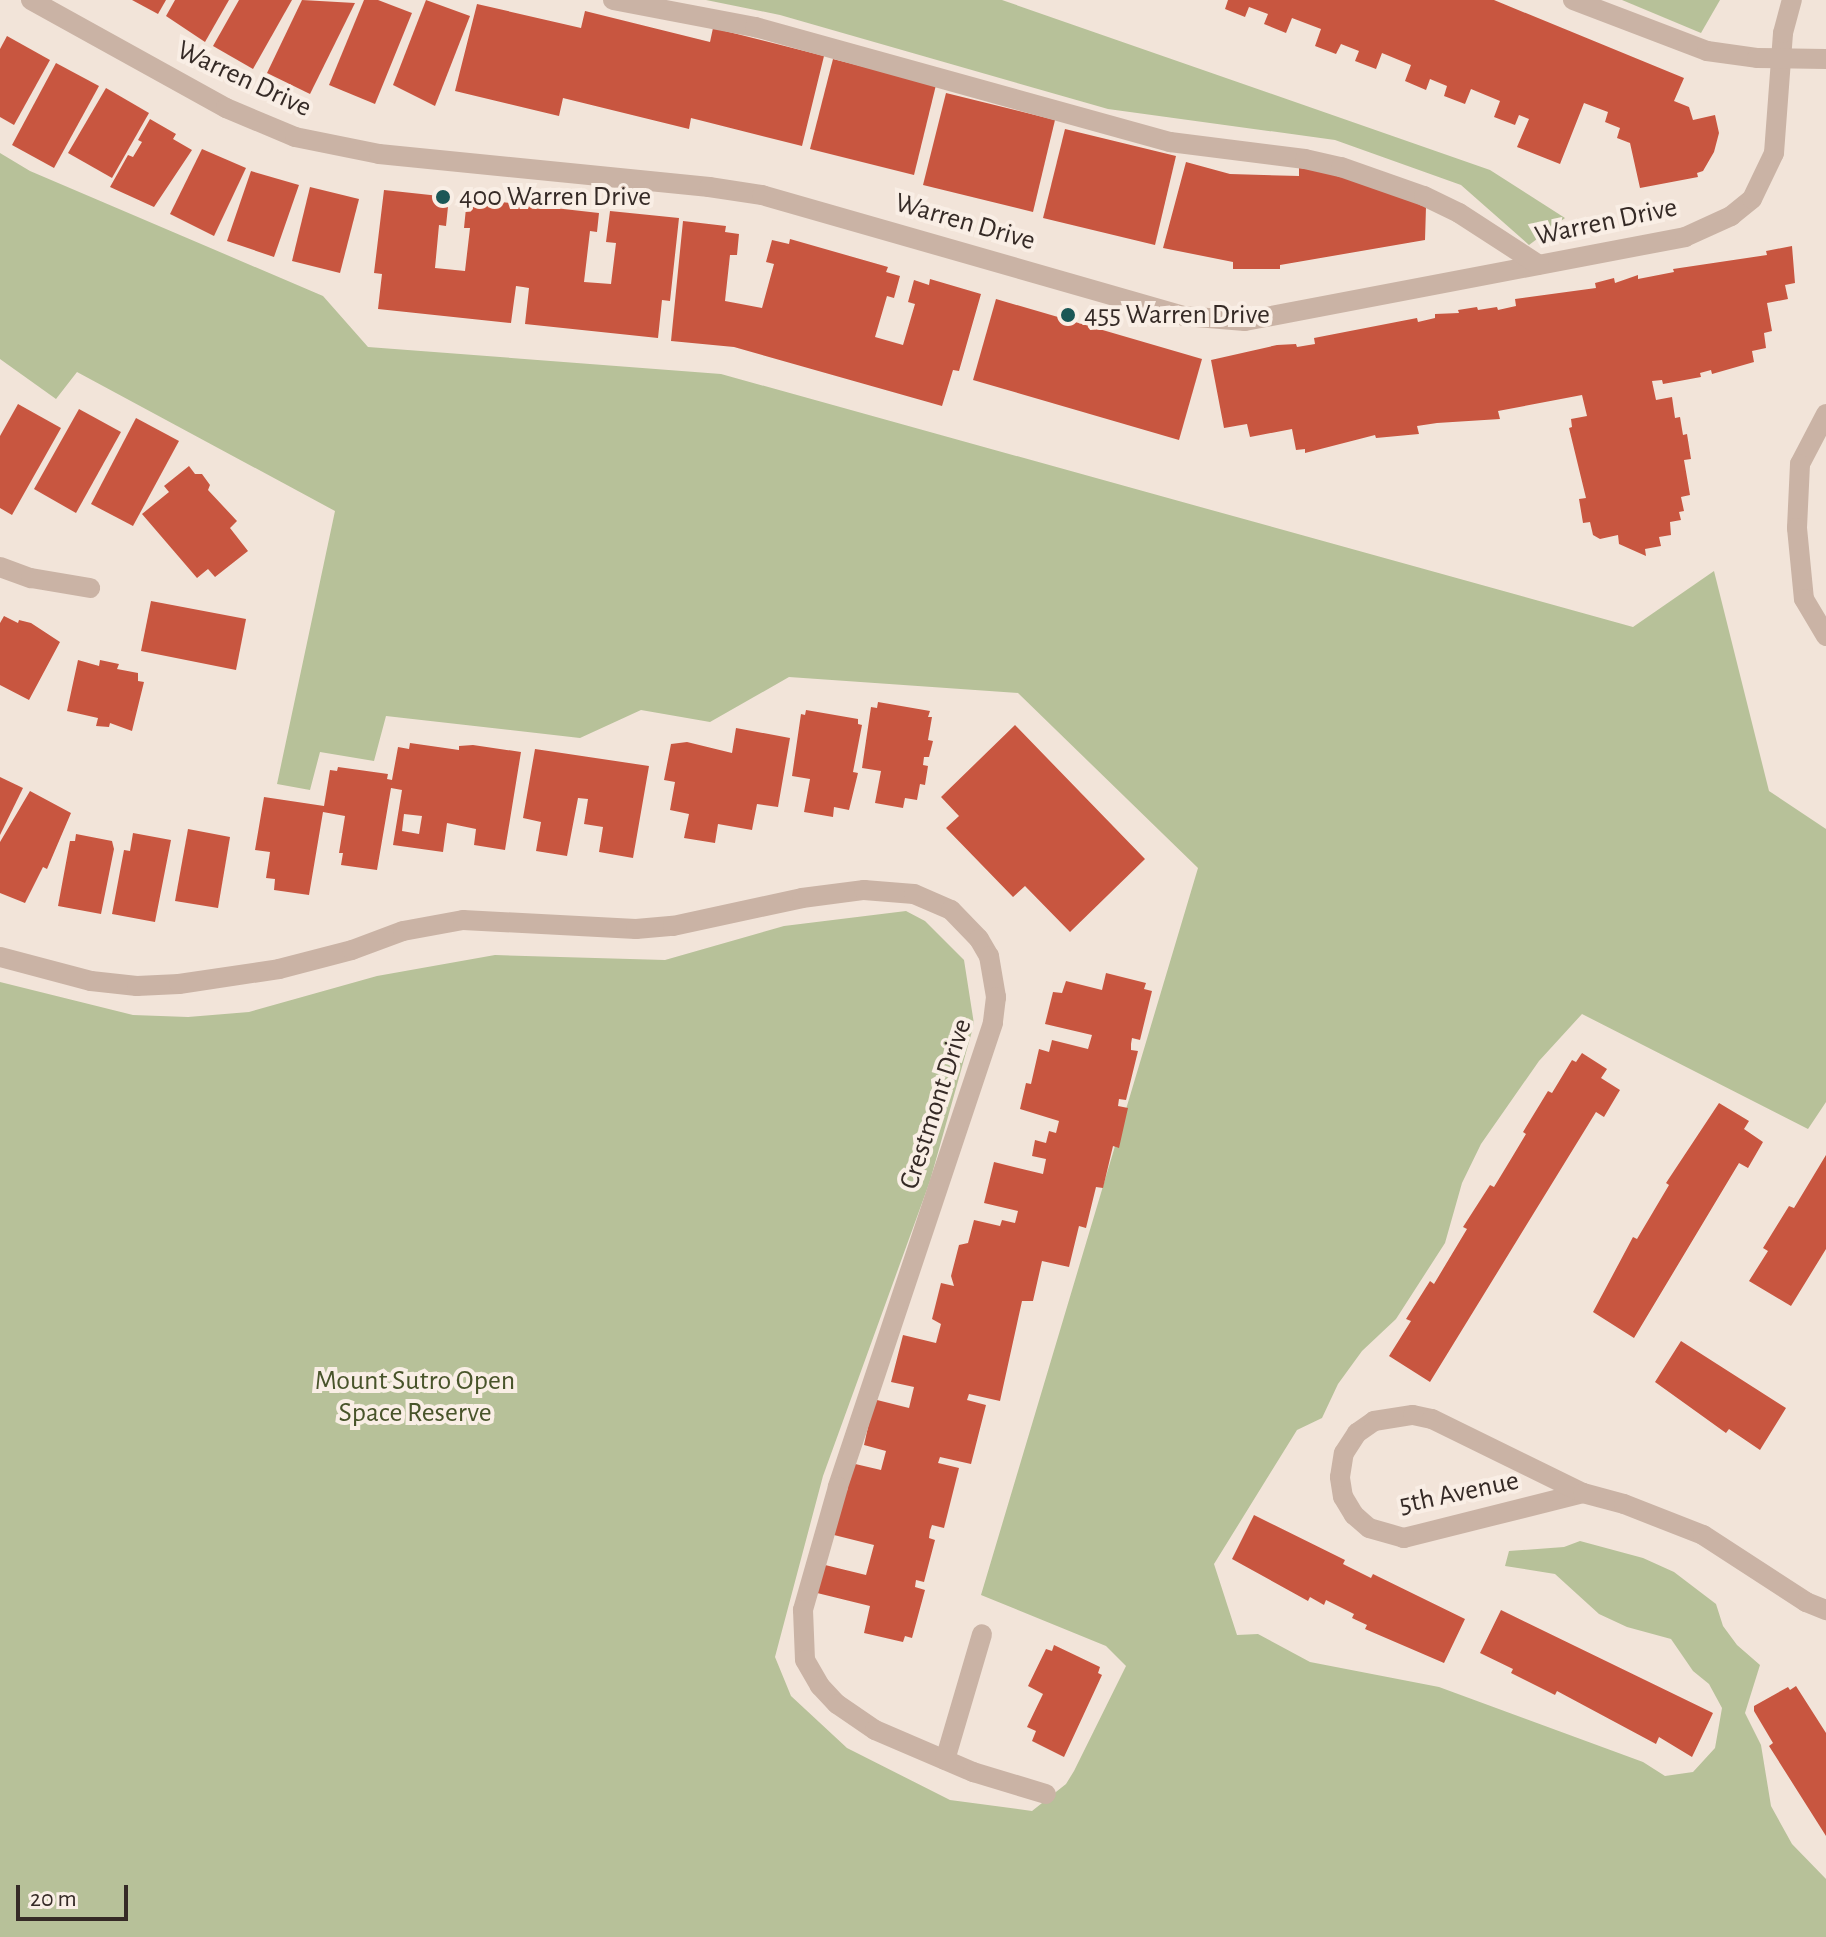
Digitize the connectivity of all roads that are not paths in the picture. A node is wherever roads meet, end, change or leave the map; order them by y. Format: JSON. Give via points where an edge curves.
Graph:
{"nodes":[{"id":1,"x":31,"y":0,"type":"edge"},
{"id":2,"x":613,"y":0,"type":"edge"},
{"id":3,"x":1573,"y":0,"type":"edge"},
{"id":4,"x":1792,"y":0,"type":"edge"},
{"id":5,"x":1781,"y":57,"type":"junction"},
{"id":6,"x":1826,"y":59,"type":"edge"},
{"id":7,"x":1539,"y":265,"type":"junction"},
{"id":8,"x":1826,"y":414,"type":"edge"},
{"id":9,"x":0,"y":567,"type":"edge"},
{"id":10,"x":90,"y":588,"type":"dead end"},
{"id":11,"x":1826,"y":636,"type":"edge"},
{"id":12,"x":0,"y":957,"type":"edge"},
{"id":13,"x":1583,"y":1493,"type":"junction"},
{"id":14,"x":1826,"y":1610,"type":"edge"},
{"id":15,"x":982,"y":1634,"type":"dead end"},
{"id":16,"x":945,"y":1760,"type":"junction"},
{"id":17,"x":1046,"y":1794,"type":"dead end"}],
"edges":[{"from":1,"to":7,"type":"street","name":"Warren Drive","via":[[226,108],[295,137],[379,154],[762,195],[1184,316],[1245,321]]},
{"from":2,"to":7,"type":"street","via":[[755,27],[1170,142],[1341,167],[1459,213]]},
{"from":3,"to":5,"type":"street","via":[[1707,51]]},
{"from":4,"to":5,"type":"street","name":"Warren Drive"},
{"from":5,"to":6,"type":"street"},
{"from":5,"to":7,"type":"street","name":"Warren Drive","via":[[1774,153],[1752,199],[1731,216],[1685,237]]},
{"from":8,"to":11,"type":"street","via":[[1800,464],[1797,528],[1804,599]]},
{"from":9,"to":10,"type":"street"},
{"from":12,"to":16,"type":"street","name":"Crestmont Drive","via":[[91,981],[137,986],[279,969],[403,931],[463,920],[673,926],[864,890],[914,894],[951,910],[989,956],[996,997],[993,1023],[838,1487],[803,1610],[805,1660],[837,1704],[875,1730]]},
{"from":13,"to":13,"type":"street","name":"5th Avenue","via":[[1432,1419],[1413,1415],[1374,1421],[1357,1433],[1344,1453],[1340,1477],[1343,1497],[1354,1515],[1369,1528],[1404,1538]]},
{"from":13,"to":14,"type":"street","name":"5th Avenue","via":[[1703,1535]]},
{"from":15,"to":16,"type":"street"},
{"from":16,"to":17,"type":"street","name":"Crestmont Drive"}]}
